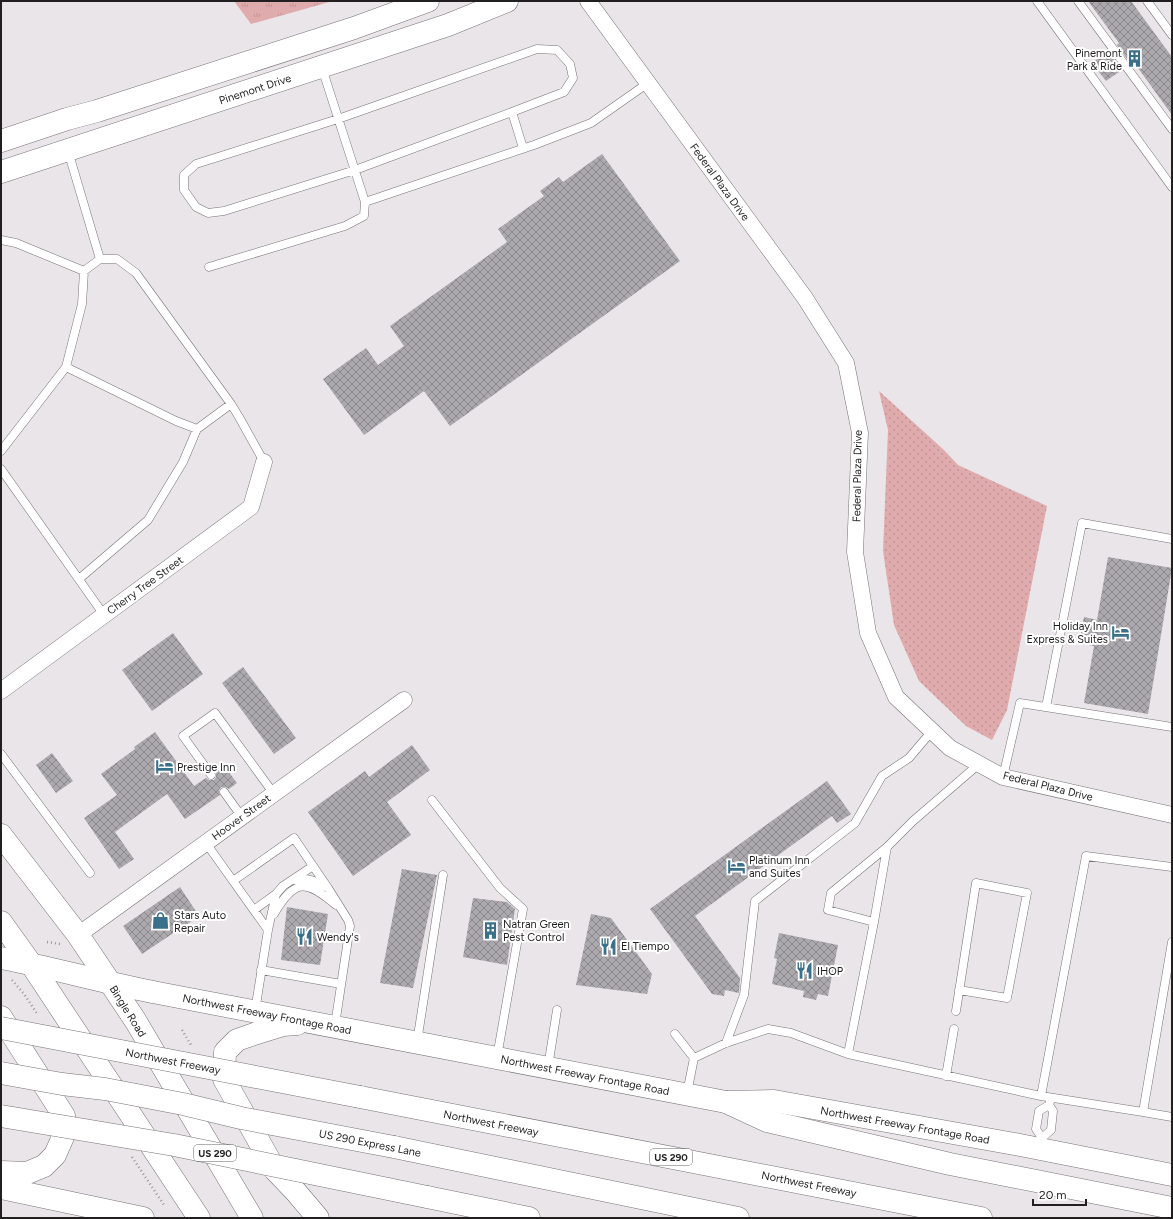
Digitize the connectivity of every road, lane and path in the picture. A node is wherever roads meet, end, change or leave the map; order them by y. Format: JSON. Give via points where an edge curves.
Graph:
{"nodes":[{"id":1,"x":428,"y":1,"type":"edge"},
{"id":2,"x":506,"y":1,"type":"edge"},
{"id":3,"x":588,"y":1,"type":"edge"},
{"id":4,"x":1037,"y":1,"type":"edge"},
{"id":5,"x":1078,"y":1,"type":"edge"},
{"id":6,"x":1147,"y":1,"type":"edge"},
{"id":7,"x":1172,"y":35,"type":"edge"},
{"id":8,"x":322,"y":67,"type":"junction"},
{"id":9,"x":648,"y":83,"type":"junction"},
{"id":10,"x":97,"y":111,"type":"junction"},
{"id":11,"x":512,"y":112,"type":"junction"},
{"id":12,"x":338,"y":119,"type":"junction"},
{"id":13,"x":60,"y":122,"type":"junction"},
{"id":14,"x":1172,"y":130,"type":"edge"},
{"id":15,"x":114,"y":135,"type":"junction"},
{"id":16,"x":1,"y":141,"type":"edge"},
{"id":17,"x":524,"y":148,"type":"junction"},
{"id":18,"x":68,"y":150,"type":"junction"},
{"id":19,"x":355,"y":170,"type":"junction"},
{"id":20,"x":1,"y":172,"type":"edge"},
{"id":21,"x":1172,"y":187,"type":"edge"},
{"id":22,"x":365,"y":202,"type":"junction"},
{"id":23,"x":1,"y":240,"type":"edge"},
{"id":24,"x":100,"y":259,"type":"junction"},
{"id":25,"x":209,"y":266,"type":"dead end"},
{"id":26,"x":84,"y":271,"type":"junction"},
{"id":27,"x":66,"y":367,"type":"junction"},
{"id":28,"x":230,"y":404,"type":"junction"},
{"id":29,"x":197,"y":429,"type":"junction"},
{"id":30,"x":1,"y":451,"type":"edge"},
{"id":31,"x":264,"y":462,"type":"joint"},
{"id":32,"x":1,"y":469,"type":"edge"},
{"id":33,"x":1172,"y":539,"type":"edge"},
{"id":34,"x":79,"y":579,"type":"junction"},
{"id":35,"x":104,"y":615,"type":"junction"},
{"id":36,"x":1,"y":691,"type":"edge"},
{"id":37,"x":404,"y":700,"type":"dead end"},
{"id":38,"x":1046,"y":707,"type":"junction"},
{"id":39,"x":1172,"y":727,"type":"edge"},
{"id":40,"x":932,"y":731,"type":"junction"},
{"id":41,"x":1,"y":754,"type":"edge"},
{"id":42,"x":979,"y":764,"type":"junction"},
{"id":43,"x":211,"y":775,"type":"dead end"},
{"id":44,"x":1003,"y":777,"type":"junction"},
{"id":45,"x":224,"y":792,"type":"dead end"},
{"id":46,"x":274,"y":794,"type":"junction"},
{"id":47,"x":432,"y":800,"type":"dead end"},
{"id":48,"x":1172,"y":815,"type":"edge"},
{"id":49,"x":242,"y":817,"type":"junction"},
{"id":50,"x":1,"y":834,"type":"edge"},
{"id":51,"x":206,"y":843,"type":"junction"},
{"id":52,"x":887,"y":848,"type":"junction"},
{"id":53,"x":313,"y":866,"type":"junction"},
{"id":54,"x":1172,"y":867,"type":"edge"},
{"id":55,"x":90,"y":873,"type":"dead end"},
{"id":56,"x":443,"y":876,"type":"dead end"},
{"id":57,"x":294,"y":880,"type":"junction"},
{"id":58,"x":233,"y":881,"type":"junction"},
{"id":59,"x":328,"y":888,"type":"junction"},
{"id":60,"x":276,"y":894,"type":"junction"},
{"id":61,"x":254,"y":910,"type":"junction"},
{"id":62,"x":343,"y":911,"type":"junction"},
{"id":63,"x":1,"y":922,"type":"edge"},
{"id":64,"x":874,"y":922,"type":"junction"},
{"id":65,"x":268,"y":926,"type":"junction"},
{"id":66,"x":71,"y":939,"type":"junction"},
{"id":67,"x":47,"y":942,"type":"dead end"},
{"id":68,"x":1172,"y":942,"type":"edge"},
{"id":69,"x":1,"y":958,"type":"edge"},
{"id":70,"x":31,"y":964,"type":"junction"},
{"id":71,"x":261,"y":970,"type":"junction"},
{"id":72,"x":112,"y":984,"type":"junction"},
{"id":73,"x":341,"y":984,"type":"junction"},
{"id":74,"x":959,"y":990,"type":"junction"},
{"id":75,"x":557,"y":1010,"type":"dead end"},
{"id":76,"x":956,"y":1011,"type":"dead end"},
{"id":77,"x":255,"y":1012,"type":"junction"},
{"id":78,"x":1,"y":1017,"type":"edge"},
{"id":79,"x":327,"y":1026,"type":"junction"},
{"id":80,"x":1,"y":1028,"type":"edge"},
{"id":81,"x":954,"y":1029,"type":"dead end"},
{"id":82,"x":675,"y":1034,"type":"dead end"},
{"id":83,"x":416,"y":1043,"type":"junction"},
{"id":84,"x":726,"y":1043,"type":"junction"},
{"id":85,"x":848,"y":1054,"type":"junction"},
{"id":86,"x":497,"y":1058,"type":"junction"},
{"id":87,"x":694,"y":1058,"type":"junction"},
{"id":88,"x":547,"y":1068,"type":"junction"},
{"id":89,"x":1,"y":1073,"type":"edge"},
{"id":90,"x":946,"y":1076,"type":"junction"},
{"id":91,"x":686,"y":1095,"type":"junction"},
{"id":92,"x":1041,"y":1096,"type":"junction"},
{"id":93,"x":1050,"y":1101,"type":"junction"},
{"id":94,"x":726,"y":1102,"type":"junction"},
{"id":95,"x":1143,"y":1112,"type":"junction"},
{"id":96,"x":1,"y":1116,"type":"edge"},
{"id":97,"x":1172,"y":1117,"type":"edge"},
{"id":98,"x":1041,"y":1143,"type":"junction"},
{"id":99,"x":1,"y":1172,"type":"edge"},
{"id":100,"x":1172,"y":1176,"type":"edge"},
{"id":101,"x":149,"y":1182,"type":"dead end"},
{"id":102,"x":1,"y":1188,"type":"edge"},
{"id":103,"x":164,"y":1205,"type":"dead end"},
{"id":104,"x":1172,"y":1208,"type":"edge"},
{"id":105,"x":100,"y":1214,"type":"edge"},
{"id":106,"x":143,"y":1218,"type":"edge"},
{"id":107,"x":199,"y":1218,"type":"edge"},
{"id":108,"x":252,"y":1218,"type":"edge"},
{"id":109,"x":318,"y":1218,"type":"edge"},
{"id":110,"x":529,"y":1218,"type":"edge"},
{"id":111,"x":738,"y":1218,"type":"edge"},
{"id":112,"x":981,"y":1218,"type":"edge"}],
"edges":[{"from":1,"to":10,"type":"main road","via":[[354,28]]},
{"from":2,"to":8,"type":"main road","name":"Pinemont Drive","via":[[448,25]]},
{"from":3,"to":9,"type":"street","name":"Federal Plaza Drive"},
{"from":4,"to":21,"type":"lane"},
{"from":5,"to":14,"type":"lane"},
{"from":6,"to":7,"type":"lane"},
{"from":8,"to":12,"type":"lane"},
{"from":8,"to":15,"type":"main road","name":"Pinemont Drive"},
{"from":9,"to":17,"type":"lane","via":[[591,123]]},
{"from":9,"to":40,"type":"street","name":"Federal Plaza Drive","via":[[805,298],[846,363],[860,433],[856,552],[868,632],[896,697]]},
{"from":10,"to":13,"type":"main road"},
{"from":10,"to":15,"type":"main road"},
{"from":11,"to":12,"type":"lane","via":[[564,92],[572,78],[570,64],[557,50],[537,49]]},
{"from":11,"to":17,"type":"lane"},
{"from":11,"to":19,"type":"lane"},
{"from":12,"to":19,"type":"lane"},
{"from":12,"to":19,"type":"lane","via":[[196,164],[184,175],[184,190],[196,207],[208,213],[224,211]]},
{"from":13,"to":16,"type":"main road"},
{"from":13,"to":18,"type":"main road"},
{"from":15,"to":18,"type":"main road","name":"Pinemont Drive"},
{"from":17,"to":22,"type":"lane"},
{"from":18,"to":20,"type":"main road","name":"Pinemont Drive"},
{"from":18,"to":24,"type":"lane"},
{"from":19,"to":22,"type":"lane"},
{"from":22,"to":25,"type":"lane","via":[[364,216],[345,226]]},
{"from":23,"to":26,"type":"lane","via":[[16,243]]},
{"from":24,"to":26,"type":"lane"},
{"from":24,"to":28,"type":"lane","via":[[117,258],[136,273]]},
{"from":26,"to":27,"type":"lane","via":[[82,304]]},
{"from":27,"to":29,"type":"lane"},
{"from":27,"to":30,"type":"lane"},
{"from":28,"to":29,"type":"lane"},
{"from":28,"to":31,"type":"lane"},
{"from":29,"to":34,"type":"lane","via":[[183,462],[148,520]]},
{"from":31,"to":35,"type":"street","name":"Cherry Tree Street","via":[[251,507]]},
{"from":32,"to":34,"type":"lane"},
{"from":33,"to":38,"type":"lane","via":[[1082,523]]},
{"from":34,"to":35,"type":"lane"},
{"from":35,"to":36,"type":"street","name":"Cherry Tree Street"},
{"from":37,"to":46,"type":"street","name":"Hoover Street"},
{"from":38,"to":39,"type":"lane"},
{"from":38,"to":44,"type":"lane","via":[[1020,703]]},
{"from":40,"to":42,"type":"street","name":"Federal Plaza Drive","via":[[950,748]]},
{"from":40,"to":84,"type":"lane","via":[[909,758],[882,776],[855,823],[755,901],[744,995]]},
{"from":41,"to":55,"type":"lane"},
{"from":42,"to":44,"type":"street","name":"Federal Plaza Drive"},
{"from":42,"to":52,"type":"lane","via":[[913,821]]},
{"from":43,"to":46,"type":"lane","via":[[183,736],[215,713]]},
{"from":44,"to":48,"type":"street","name":"Federal Plaza Drive"},
{"from":45,"to":49,"type":"lane"},
{"from":46,"to":49,"type":"street","name":"Hoover Street"},
{"from":47,"to":86,"type":"lane","via":[[500,888],[523,909]]},
{"from":49,"to":51,"type":"street","name":"Hoover Street"},
{"from":50,"to":66,"type":"main road","name":"Bingle Road"},
{"from":51,"to":58,"type":"lane"},
{"from":51,"to":66,"type":"street","name":"Hoover Street"},
{"from":52,"to":64,"type":"lane"},
{"from":52,"to":64,"type":"lane","via":[[831,893],[828,910]]},
{"from":53,"to":57,"type":"lane"},
{"from":53,"to":58,"type":"lane","via":[[294,838]]},
{"from":53,"to":59,"type":"lane"},
{"from":54,"to":92,"type":"lane","via":[[1086,856]]},
{"from":56,"to":83,"type":"lane"},
{"from":57,"to":59,"type":"lane","via":[[313,880]]},
{"from":57,"to":60,"type":"lane","via":[[283,886]]},
{"from":58,"to":61,"type":"lane"},
{"from":59,"to":62,"type":"lane"},
{"from":60,"to":61,"type":"lane"},
{"from":60,"to":65,"type":"lane"},
{"from":61,"to":65,"type":"lane"},
{"from":62,"to":65,"type":"lane","via":[[320,893],[302,887],[283,898]]},
{"from":62,"to":73,"type":"lane","via":[[350,926]]},
{"from":63,"to":70,"type":"main road"},
{"from":64,"to":85,"type":"lane"},
{"from":65,"to":71,"type":"lane"},
{"from":66,"to":67,"type":"path"},
{"from":66,"to":72,"type":"main road","name":"Bingle Road"},
{"from":68,"to":95,"type":"lane"},
{"from":69,"to":70,"type":"main road","name":"Northwest Freeway Frontage Road"},
{"from":70,"to":72,"type":"main road","name":"Northwest Freeway Frontage Road"},
{"from":70,"to":107,"type":"main road"},
{"from":71,"to":73,"type":"lane"},
{"from":71,"to":77,"type":"lane"},
{"from":72,"to":77,"type":"main road","name":"Northwest Freeway Frontage Road"},
{"from":72,"to":108,"type":"main road","name":"Bingle Road"},
{"from":73,"to":79,"type":"lane"},
{"from":74,"to":74,"type":"lane","via":[[976,884],[1027,893],[1007,998]]},
{"from":74,"to":76,"type":"lane"},
{"from":75,"to":88,"type":"lane"},
{"from":77,"to":79,"type":"main road","name":"Northwest Freeway Frontage Road"},
{"from":78,"to":99,"type":"main road","via":[[64,1116],[66,1130],[55,1155],[44,1166],[27,1173]]},
{"from":79,"to":83,"type":"main road","name":"Northwest Freeway Frontage Road"},
{"from":79,"to":109,"type":"main road","via":[[283,1025],[237,1040],[225,1052],[224,1079],[275,1170]]},
{"from":80,"to":112,"type":"main road","name":"Northwest Freeway","number":"US 290","bridge":true},
{"from":81,"to":90,"type":"lane"},
{"from":82,"to":87,"type":"lane"},
{"from":83,"to":86,"type":"main road","name":"Northwest Freeway Frontage Road"},
{"from":84,"to":85,"type":"lane","via":[[768,1029],[791,1034]]},
{"from":84,"to":87,"type":"lane"},
{"from":85,"to":90,"type":"lane"},
{"from":86,"to":88,"type":"main road","name":"Northwest Freeway Frontage Road"},
{"from":87,"to":91,"type":"lane"},
{"from":88,"to":91,"type":"main road","name":"Northwest Freeway Frontage Road"},
{"from":89,"to":111,"type":"main road","name":"US 290 Express Lane","bridge":true,"via":[[183,1104],[241,1118]]},
{"from":90,"to":92,"type":"lane"},
{"from":91,"to":94,"type":"main road","name":"Northwest Freeway Frontage Road"},
{"from":92,"to":93,"type":"lane"},
{"from":93,"to":95,"type":"lane"},
{"from":93,"to":98,"type":"lane","via":[[1053,1111],[1051,1130]]},
{"from":93,"to":98,"type":"lane","via":[[1039,1111],[1036,1129]]},
{"from":94,"to":98,"type":"main road","name":"Northwest Freeway Frontage Road","via":[[774,1101]]},
{"from":94,"to":104,"type":"main road","via":[[767,1121],[950,1164]]},
{"from":95,"to":97,"type":"lane"},
{"from":96,"to":110,"type":"main road","number":"US 290","bridge":true,"via":[[174,1145]]},
{"from":98,"to":100,"type":"main road","name":"Northwest Freeway Frontage Road"},
{"from":101,"to":103,"type":"path"},
{"from":102,"to":105,"type":"main road"},
{"from":105,"to":106,"type":"main road"}]}
